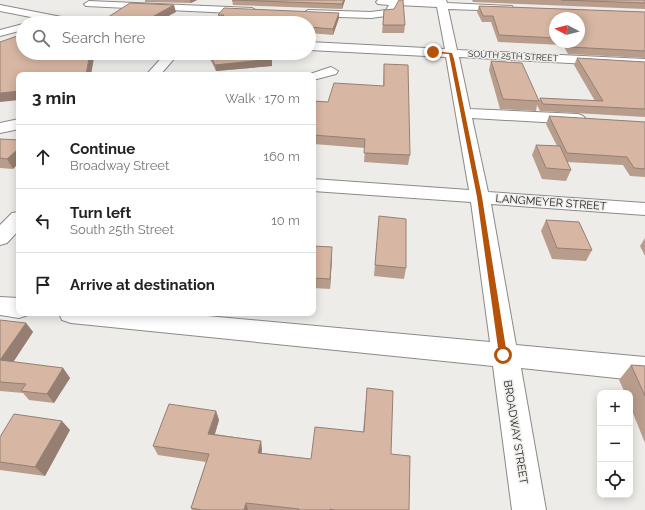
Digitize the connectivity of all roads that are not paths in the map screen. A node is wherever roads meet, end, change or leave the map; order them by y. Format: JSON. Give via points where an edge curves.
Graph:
{"nodes":[{"id":1,"x":103,"y":0,"type":"edge"},
{"id":2,"x":373,"y":2,"type":"dead end"},
{"id":3,"x":395,"y":2,"type":"junction"},
{"id":4,"x":0,"y":8,"type":"edge"},
{"id":5,"x":440,"y":9,"type":"edge"},
{"id":6,"x":521,"y":9,"type":"edge"},
{"id":7,"x":67,"y":11,"type":"dead end"},
{"id":8,"x":260,"y":11,"type":"edge"},
{"id":9,"x":300,"y":13,"type":"edge"},
{"id":10,"x":389,"y":13,"type":"junction"},
{"id":11,"x":403,"y":15,"type":"edge"},
{"id":12,"x":30,"y":16,"type":"edge"},
{"id":13,"x":55,"y":16,"type":"edge"},
{"id":14,"x":16,"y":29,"type":"edge"},
{"id":15,"x":0,"y":33,"type":"edge"},
{"id":16,"x":316,"y":46,"type":"edge"},
{"id":17,"x":451,"y":53,"type":"junction"},
{"id":18,"x":166,"y":60,"type":"edge"},
{"id":19,"x":645,"y":63,"type":"edge"},
{"id":20,"x":331,"y":71,"type":"dead end"},
{"id":21,"x":156,"y":72,"type":"edge"},
{"id":22,"x":316,"y":75,"type":"edge"},
{"id":23,"x":462,"y":113,"type":"junction"},
{"id":24,"x":589,"y":120,"type":"edge"},
{"id":25,"x":16,"y":125,"type":"edge"},
{"id":26,"x":0,"y":128,"type":"edge"},
{"id":27,"x":316,"y":184,"type":"edge"},
{"id":28,"x":480,"y":197,"type":"junction"},
{"id":29,"x":645,"y":209,"type":"edge"},
{"id":30,"x":16,"y":221,"type":"edge"},
{"id":31,"x":0,"y":238,"type":"edge"},
{"id":32,"x":0,"y":306,"type":"edge"},
{"id":33,"x":16,"y":308,"type":"edge"},
{"id":34,"x":102,"y":316,"type":"edge"},
{"id":35,"x":503,"y":355,"type":"junction"},
{"id":36,"x":645,"y":369,"type":"edge"},
{"id":37,"x":529,"y":510,"type":"edge"}],
"edges":[{"from":1,"to":8,"type":"street","via":[[85,5]]},
{"from":2,"to":3,"type":"street"},
{"from":3,"to":5,"type":"street"},
{"from":3,"to":10,"type":"street"},
{"from":4,"to":12,"type":"street"},
{"from":5,"to":6,"type":"street"},
{"from":5,"to":17,"type":"street","name":"BROADWAY STREET"},
{"from":7,"to":13,"type":"street"},
{"from":9,"to":10,"type":"street"},
{"from":10,"to":11,"type":"street"},
{"from":14,"to":15,"type":"street"},
{"from":16,"to":17,"type":"street","name":"SOUTH 25TH STREET"},
{"from":17,"to":19,"type":"street","name":"SOUTH 25TH STREET"},
{"from":17,"to":23,"type":"street","name":"BROADWAY STREET"},
{"from":18,"to":21,"type":"street"},
{"from":20,"to":22,"type":"street"},
{"from":23,"to":24,"type":"street"},
{"from":23,"to":28,"type":"street","name":"BROADWAY STREET"},
{"from":25,"to":26,"type":"street"},
{"from":27,"to":28,"type":"street","name":"LANGMEYER STREET"},
{"from":28,"to":29,"type":"street","name":"LANGMEYER STREET"},
{"from":28,"to":35,"type":"street","name":"BROADWAY STREET"},
{"from":30,"to":31,"type":"street"},
{"from":32,"to":33,"type":"street"},
{"from":34,"to":35,"type":"street"},
{"from":35,"to":36,"type":"street"},
{"from":35,"to":37,"type":"street","name":"BROADWAY STREET"}]}
